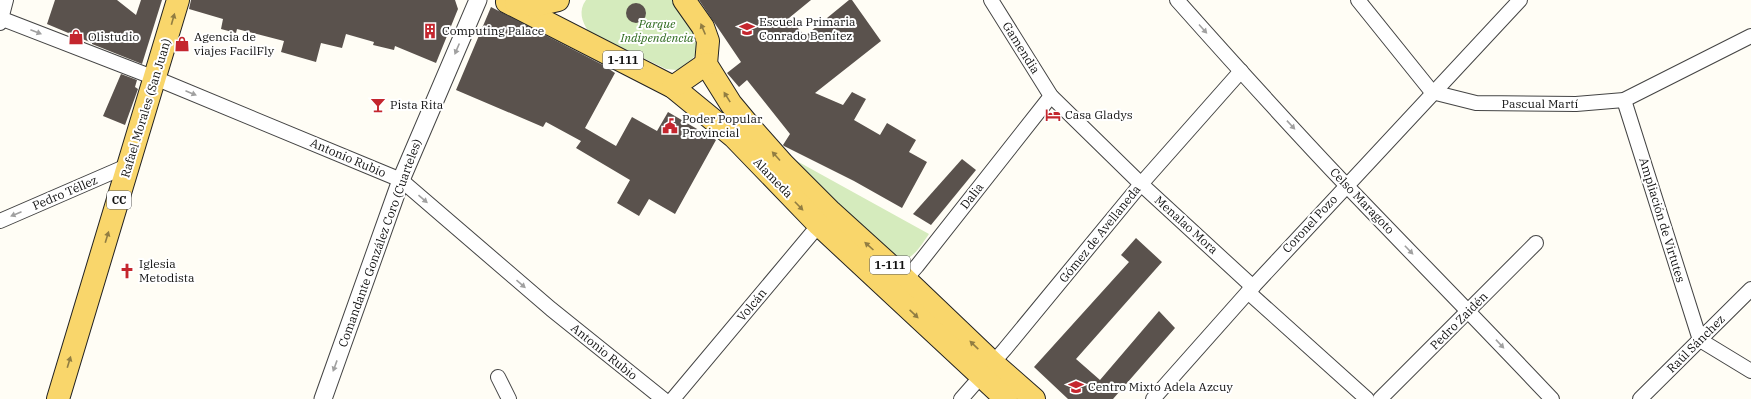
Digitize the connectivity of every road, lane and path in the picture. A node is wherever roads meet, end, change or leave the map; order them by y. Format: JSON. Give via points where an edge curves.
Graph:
{"nodes":[{"id":1,"x":6,"y":0,"type":"edge"},
{"id":2,"x":178,"y":0,"type":"edge"},
{"id":3,"x":478,"y":0,"type":"edge"},
{"id":4,"x":558,"y":0,"type":"edge"},
{"id":5,"x":566,"y":0,"type":"edge"},
{"id":6,"x":684,"y":0,"type":"edge"},
{"id":7,"x":991,"y":0,"type":"edge"},
{"id":8,"x":1178,"y":0,"type":"edge"},
{"id":9,"x":1358,"y":0,"type":"edge"},
{"id":10,"x":1520,"y":0,"type":"edge"},
{"id":11,"x":504,"y":1,"type":"edge"},
{"id":12,"x":0,"y":20,"type":"edge"},
{"id":13,"x":572,"y":34,"type":"junction"},
{"id":14,"x":1751,"y":36,"type":"edge"},
{"id":15,"x":706,"y":64,"type":"junction"},
{"id":16,"x":1241,"y":71,"type":"junction"},
{"id":17,"x":155,"y":78,"type":"junction"},
{"id":18,"x":674,"y":87,"type":"junction"},
{"id":19,"x":1432,"y":92,"type":"junction"},
{"id":20,"x":1051,"y":96,"type":"junction"},
{"id":21,"x":1624,"y":100,"type":"junction"},
{"id":22,"x":129,"y":165,"type":"junction"},
{"id":23,"x":401,"y":180,"type":"junction"},
{"id":24,"x":1141,"y":184,"type":"junction"},
{"id":25,"x":1346,"y":185,"type":"junction"},
{"id":26,"x":825,"y":219,"type":"junction"},
{"id":27,"x":0,"y":221,"type":"edge"},
{"id":28,"x":1536,"y":243,"type":"dead end"},
{"id":29,"x":899,"y":286,"type":"junction"},
{"id":30,"x":1751,"y":288,"type":"edge"},
{"id":31,"x":1250,"y":289,"type":"junction"},
{"id":32,"x":1469,"y":311,"type":"junction"},
{"id":33,"x":1700,"y":340,"type":"junction"},
{"id":34,"x":986,"y":369,"type":"junction"},
{"id":35,"x":1751,"y":371,"type":"edge"},
{"id":36,"x":498,"y":377,"type":"dead end"},
{"id":37,"x":58,"y":399,"type":"edge"},
{"id":38,"x":323,"y":399,"type":"edge"},
{"id":39,"x":509,"y":399,"type":"edge"},
{"id":40,"x":663,"y":399,"type":"edge"},
{"id":41,"x":674,"y":399,"type":"edge"},
{"id":42,"x":961,"y":399,"type":"edge"},
{"id":43,"x":1006,"y":399,"type":"edge"},
{"id":44,"x":1034,"y":399,"type":"edge"},
{"id":45,"x":1153,"y":399,"type":"edge"},
{"id":46,"x":1367,"y":399,"type":"edge"},
{"id":47,"x":1380,"y":399,"type":"edge"},
{"id":48,"x":1552,"y":399,"type":"edge"},
{"id":49,"x":1640,"y":399,"type":"edge"}],
"edges":[{"from":1,"to":12,"type":"street"},
{"from":17,"to":2,"type":"main road","name":"Rafael Morales (San Juan)","number":"CC","one_way":true},
{"from":3,"to":23,"type":"street","name":"Comandante González Coro (Cuarteles)","one_way":true},
{"from":4,"to":11,"type":"main road","number":"1-111","via":[[537,5]]},
{"from":5,"to":13,"type":"main road","via":[[564,14]]},
{"from":15,"to":6,"type":"main road","one_way":true,"via":[[708,41],[703,27]]},
{"from":7,"to":20,"type":"street","name":"Gamendia"},
{"from":8,"to":16,"type":"street","name":"Celso Maragoto","one_way":true},
{"from":9,"to":19,"type":"street"},
{"from":10,"to":19,"type":"street","name":"Coronel Pozo"},
{"from":11,"to":13,"type":"main road","name":"Alameda","number":"1-111"},
{"from":12,"to":17,"type":"street","name":"Antonio Rubio","one_way":true},
{"from":13,"to":18,"type":"main road","name":"Alameda","number":"1-111"},
{"from":14,"to":21,"type":"street","name":"Pascual Martí"},
{"from":15,"to":18,"type":"main road"},
{"from":26,"to":15,"type":"main road","name":"Alameda","number":"1-111","one_way":true,"via":[[732,104]]},
{"from":16,"to":24,"type":"street","name":"Gómez de Avellaneda"},
{"from":16,"to":25,"type":"street","name":"Celso Maragoto","one_way":true},
{"from":17,"to":22,"type":"main road","name":"Rafael Morales (San Juan)","number":"CC"},
{"from":17,"to":23,"type":"street","name":"Antonio Rubio","one_way":true},
{"from":18,"to":26,"type":"main road","name":"Alameda","number":"1-111","one_way":true},
{"from":19,"to":21,"type":"street","name":"Pascual Martí","via":[[1476,103],[1576,104]]},
{"from":19,"to":25,"type":"street","name":"Coronel Pozo"},
{"from":20,"to":24,"type":"street","name":"Menalao Mora"},
{"from":20,"to":29,"type":"street","name":"Dalia"},
{"from":21,"to":33,"type":"street","name":"Ampliación de Virtutes"},
{"from":22,"to":27,"type":"street","name":"Pedro Téllez","one_way":true},
{"from":37,"to":22,"type":"main road","name":"Rafael Morales (San Juan)","number":"CC","one_way":true},
{"from":23,"to":38,"type":"street","name":"Comandante González Coro (Cuarteles)","one_way":true},
{"from":23,"to":40,"type":"street","name":"Antonio Rubio","one_way":true,"via":[[551,309]]},
{"from":24,"to":31,"type":"street","name":"Menalao Mora"},
{"from":24,"to":34,"type":"street","name":"Gómez de Avellaneda"},
{"from":25,"to":31,"type":"street","name":"Coronel Pozo"},
{"from":25,"to":32,"type":"street","name":"Celso Maragoto","one_way":true},
{"from":26,"to":29,"type":"main road","name":"Alameda","number":"1-111"},
{"from":26,"to":41,"type":"street","name":"Volcán"},
{"from":28,"to":32,"type":"street","name":"Pedro Zaidén"},
{"from":29,"to":34,"type":"main road","name":"Alameda","number":"1-111"},
{"from":30,"to":33,"type":"street","name":"Raúl Sánchez"},
{"from":31,"to":45,"type":"street","name":"Coronel Pozo"},
{"from":31,"to":46,"type":"street","name":"Menalao Mora"},
{"from":32,"to":47,"type":"street","name":"Pedro Zaidén"},
{"from":32,"to":48,"type":"street","name":"Celso Maragoto","one_way":true},
{"from":33,"to":35,"type":"street"},
{"from":33,"to":49,"type":"street","name":"Raúl Sánchez"},
{"from":34,"to":42,"type":"street","name":"Gómez de Avellaneda"},
{"from":34,"to":43,"type":"main road","name":"Alameda","number":"1-111"},
{"from":34,"to":44,"type":"main road","name":"Alameda","number":"1-111"},
{"from":36,"to":39,"type":"street"}]}
